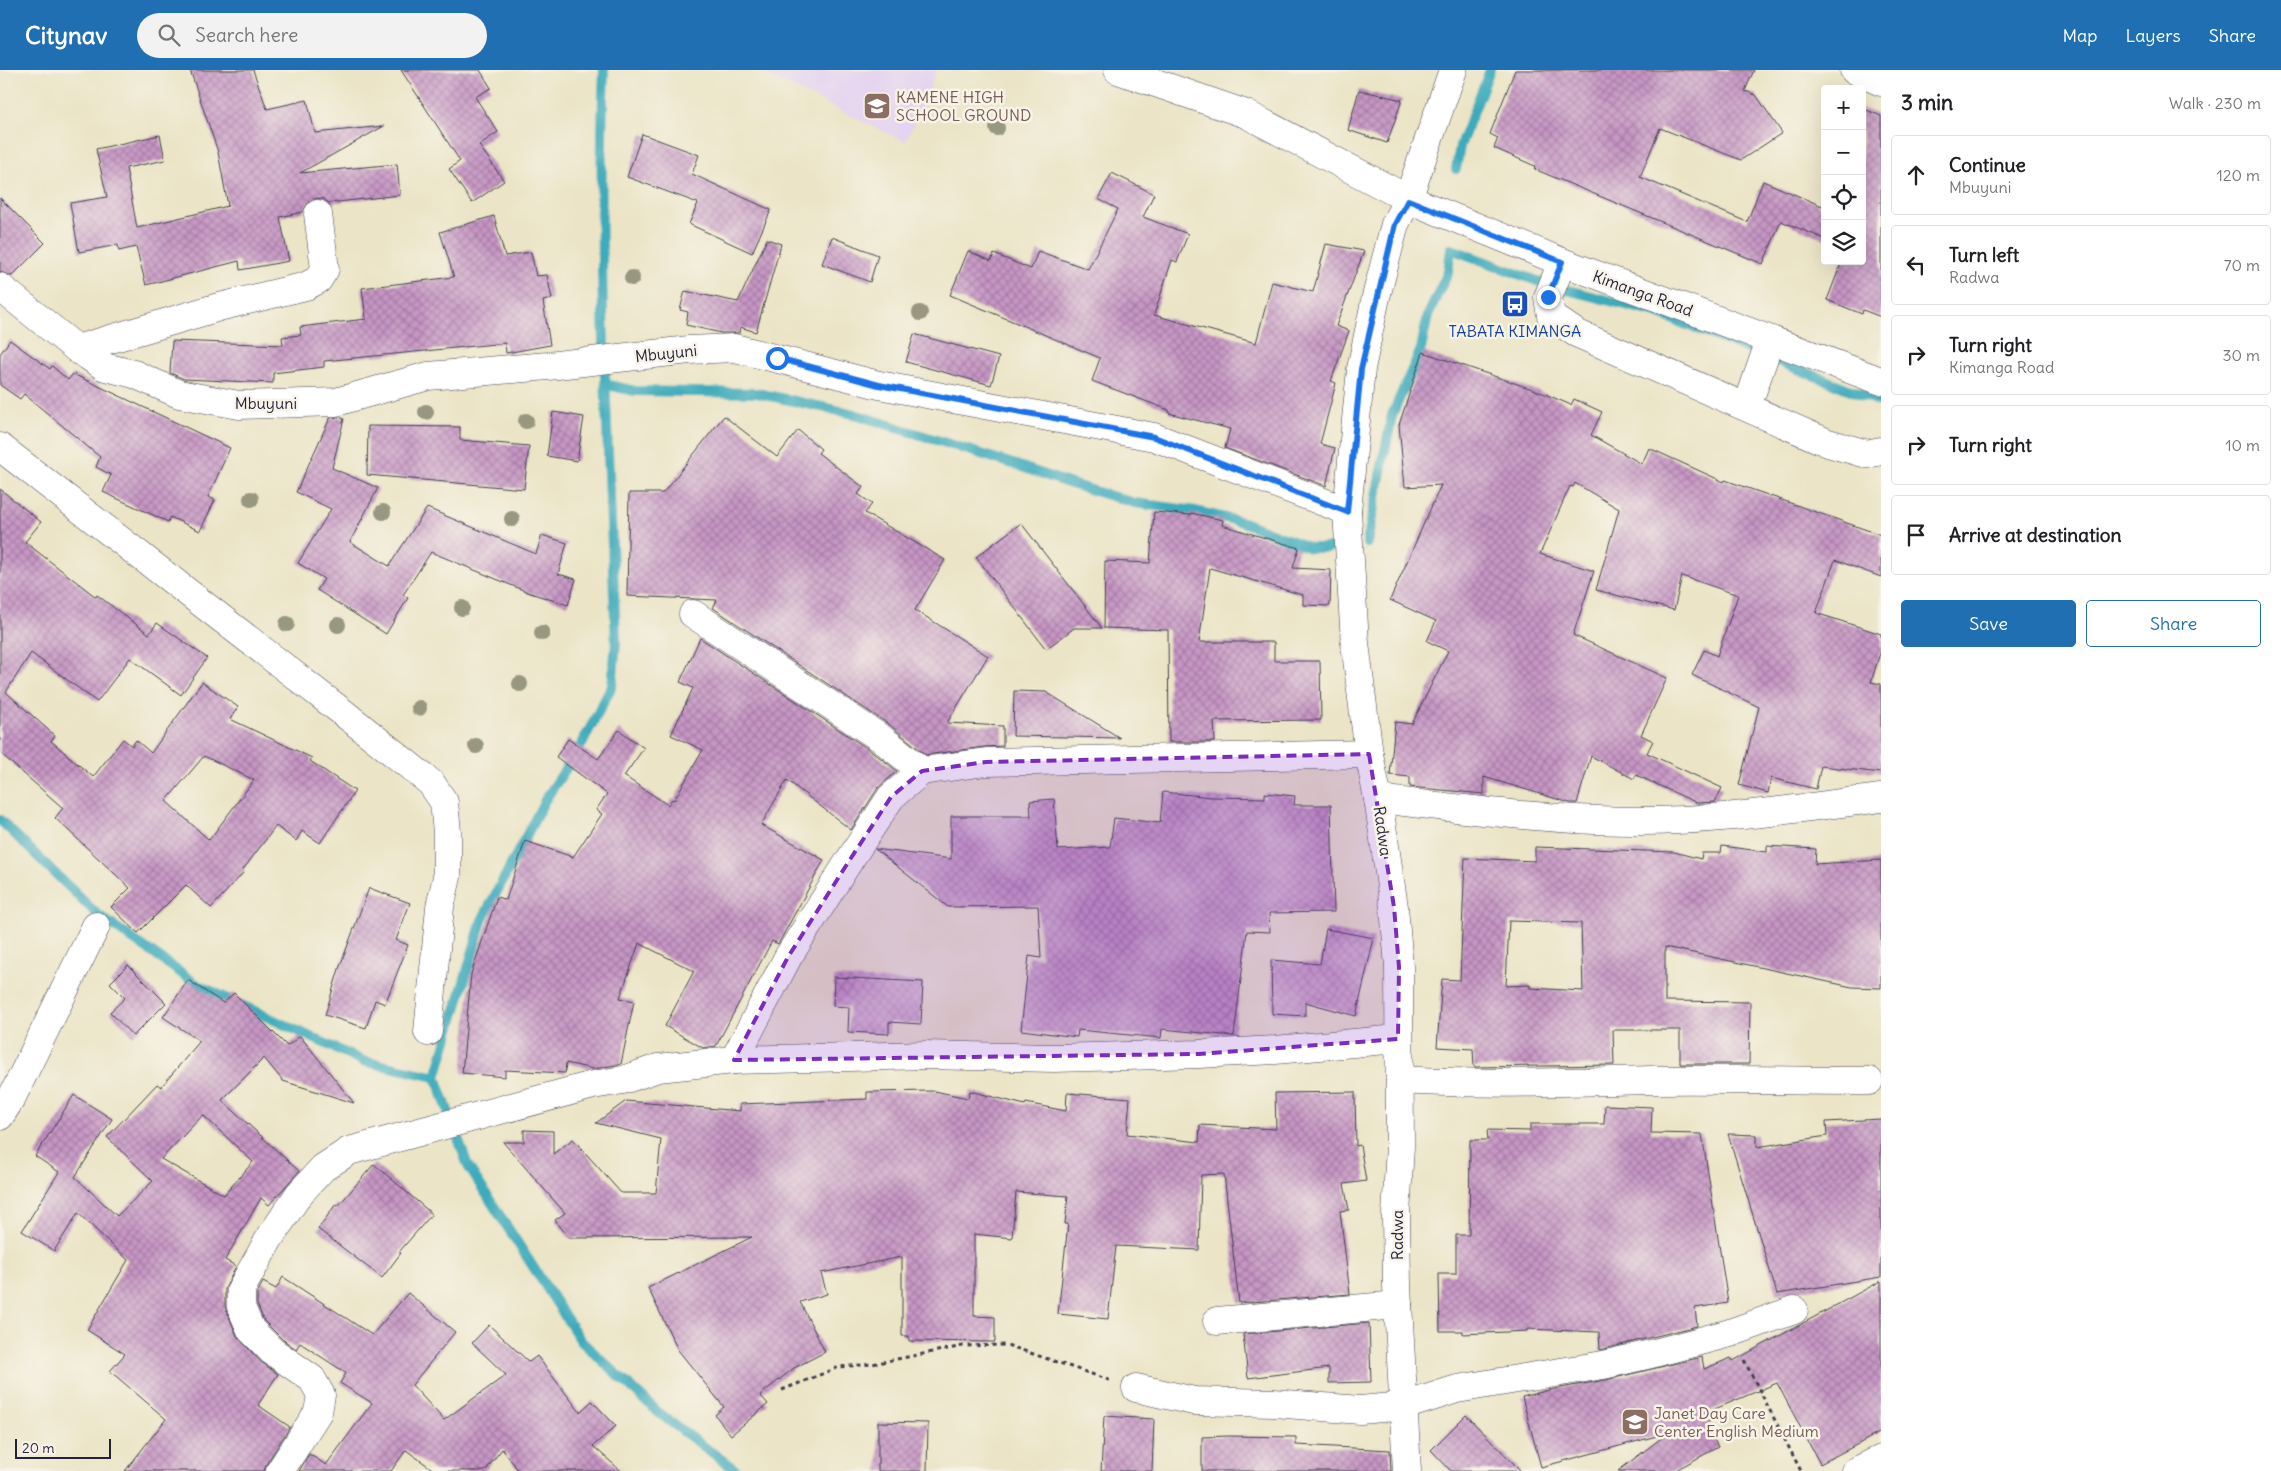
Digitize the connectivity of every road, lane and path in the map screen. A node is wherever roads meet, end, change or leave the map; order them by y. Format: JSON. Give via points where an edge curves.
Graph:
{"nodes":[{"id":1,"x":1118,"y":70,"type":"edge"},
{"id":2,"x":1453,"y":70,"type":"edge"},
{"id":3,"x":1854,"y":70,"type":"edge"},
{"id":4,"x":1881,"y":82,"type":"edge"},
{"id":5,"x":1408,"y":200,"type":"junction"},
{"id":6,"x":318,"y":214,"type":"dead end"},
{"id":7,"x":1562,"y":262,"type":"junction"},
{"id":8,"x":0,"y":287,"type":"edge"},
{"id":9,"x":1770,"y":340,"type":"junction"},
{"id":10,"x":77,"y":349,"type":"junction"},
{"id":11,"x":1881,"y":381,"type":"edge"},
{"id":12,"x":1747,"y":407,"type":"junction"},
{"id":13,"x":0,"y":447,"type":"edge"},
{"id":14,"x":1881,"y":451,"type":"edge"},
{"id":15,"x":1347,"y":512,"type":"junction"},
{"id":16,"x":693,"y":614,"type":"dead end"},
{"id":17,"x":1369,"y":754,"type":"junction"},
{"id":18,"x":922,"y":771,"type":"junction"},
{"id":19,"x":1881,"y":798,"type":"edge"},
{"id":20,"x":1378,"y":799,"type":"junction"},
{"id":21,"x":96,"y":926,"type":"dead end"},
{"id":22,"x":428,"y":1032,"type":"dead end"},
{"id":23,"x":1398,"y":1039,"type":"junction"},
{"id":24,"x":734,"y":1060,"type":"junction"},
{"id":25,"x":1400,"y":1080,"type":"junction"},
{"id":26,"x":1869,"y":1081,"type":"dead end"},
{"id":27,"x":0,"y":1116,"type":"edge"},
{"id":28,"x":1398,"y":1305,"type":"junction"},
{"id":29,"x":1794,"y":1310,"type":"dead end"},
{"id":30,"x":1217,"y":1320,"type":"dead end"},
{"id":31,"x":1730,"y":1333,"type":"junction"},
{"id":32,"x":1136,"y":1388,"type":"joint"},
{"id":33,"x":782,"y":1390,"type":"dead end"},
{"id":34,"x":1404,"y":1406,"type":"junction"},
{"id":35,"x":1881,"y":1459,"type":"edge"},
{"id":36,"x":280,"y":1471,"type":"edge"},
{"id":37,"x":1407,"y":1471,"type":"edge"},
{"id":38,"x":1801,"y":1471,"type":"edge"},
{"id":39,"x":1856,"y":1471,"type":"edge"}],
"edges":[{"from":1,"to":5,"type":"street","name":"Kimanga Road","via":[[1246,114]]},
{"from":2,"to":5,"type":"street","name":"Radwa"},
{"from":3,"to":4,"type":"street"},
{"from":5,"to":7,"type":"street","name":"Kimanga Road"},
{"from":5,"to":15,"type":"street","name":"Radwa","via":[[1395,224],[1361,369]]},
{"from":6,"to":10,"type":"street","via":[[325,269],[318,280]]},
{"from":7,"to":9,"type":"street","name":"Kimanga Road"},
{"from":7,"to":12,"type":"street","via":[[1548,297],[1551,316],[1576,333]]},
{"from":8,"to":10,"type":"street","name":"Mbuyuni"},
{"from":9,"to":11,"type":"street","name":"Kimanga Road"},
{"from":9,"to":12,"type":"street"},
{"from":10,"to":15,"type":"street","name":"Mbuyuni","via":[[105,367],[134,374],[179,394],[239,405],[336,402],[428,376],[735,348],[879,385],[1154,437]]},
{"from":12,"to":14,"type":"street","via":[[1828,443],[1867,454]]},
{"from":13,"to":22,"type":"street","via":[[431,783],[444,802],[447,877],[440,907]]},
{"from":15,"to":17,"type":"street","name":"Radwa","via":[[1355,643]]},
{"from":16,"to":18,"type":"street","via":[[882,739]]},
{"from":17,"to":18,"type":"street","via":[[986,762]]},
{"from":17,"to":20,"type":"street","name":"Radwa"},
{"from":18,"to":24,"type":"street","via":[[891,797],[849,860],[788,957]]},
{"from":19,"to":20,"type":"street","via":[[1760,814],[1632,821]]},
{"from":20,"to":23,"type":"street","name":"Radwa","via":[[1394,907],[1399,967]]},
{"from":21,"to":27,"type":"street"},
{"from":23,"to":24,"type":"street","via":[[1199,1054],[1054,1058],[925,1055]]},
{"from":23,"to":25,"type":"street","name":"Radwa"},
{"from":24,"to":36,"type":"street","via":[[658,1068],[623,1080],[592,1085],[349,1151],[323,1168],[282,1219],[241,1289],[241,1307],[250,1330],[272,1352],[312,1379],[321,1395],[318,1412]]},
{"from":25,"to":26,"type":"street","via":[[1510,1084],[1651,1080]]},
{"from":25,"to":28,"type":"street","name":"Radwa","via":[[1396,1215]]},
{"from":28,"to":30,"type":"street"},
{"from":28,"to":34,"type":"street","name":"Radwa"},
{"from":29,"to":31,"type":"street"},
{"from":31,"to":34,"type":"street","via":[[1603,1366],[1456,1389]]},
{"from":31,"to":38,"type":"path"},
{"from":32,"to":33,"type":"path","via":[[1007,1345],[963,1346],[872,1364],[839,1367]]},
{"from":32,"to":34,"type":"street","via":[[1194,1402],[1274,1403],[1360,1410]]},
{"from":34,"to":37,"type":"street","name":"Radwa"},
{"from":35,"to":39,"type":"street"}]}
